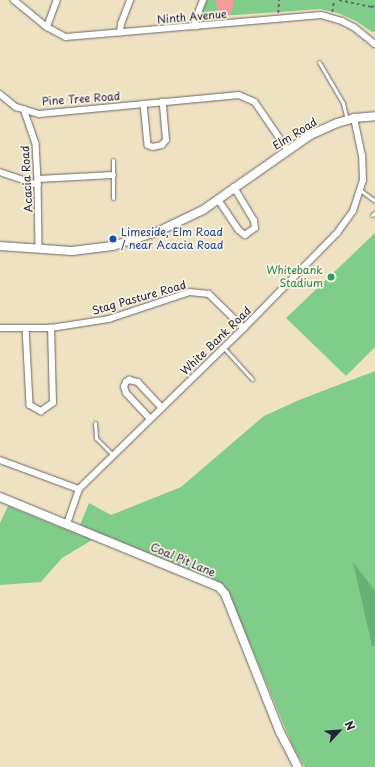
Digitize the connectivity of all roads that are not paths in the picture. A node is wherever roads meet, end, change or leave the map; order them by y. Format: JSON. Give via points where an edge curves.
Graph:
{"nodes":[{"id":1,"x":14,"y":0,"type":"edge"},
{"id":2,"x":57,"y":0,"type":"edge"},
{"id":3,"x":130,"y":0,"type":"edge"},
{"id":4,"x":203,"y":0,"type":"edge"},
{"id":5,"x":47,"y":27,"type":"junction"},
{"id":6,"x":196,"y":27,"type":"junction"},
{"id":7,"x":120,"y":33,"type":"junction"},
{"id":8,"x":375,"y":44,"type":"edge"},
{"id":9,"x":319,"y":62,"type":"dead end"},
{"id":10,"x":0,"y":94,"type":"edge"},
{"id":11,"x":163,"y":102,"type":"junction"},
{"id":12,"x":144,"y":104,"type":"junction"},
{"id":13,"x":24,"y":109,"type":"junction"},
{"id":14,"x":375,"y":116,"type":"edge"},
{"id":15,"x":351,"y":119,"type":"junction"},
{"id":16,"x":288,"y":150,"type":"junction"},
{"id":17,"x":113,"y":160,"type":"dead end"},
{"id":18,"x":0,"y":172,"type":"edge"},
{"id":19,"x":113,"y":175,"type":"junction"},
{"id":20,"x":38,"y":182,"type":"junction"},
{"id":21,"x":234,"y":188,"type":"junction"},
{"id":22,"x":360,"y":190,"type":"junction"},
{"id":23,"x":113,"y":198,"type":"dead end"},
{"id":24,"x":218,"y":199,"type":"junction"},
{"id":25,"x":375,"y":201,"type":"edge"},
{"id":26,"x":0,"y":246,"type":"edge"},
{"id":27,"x":39,"y":249,"type":"junction"},
{"id":28,"x":0,"y":328,"type":"edge"},
{"id":29,"x":26,"y":328,"type":"junction"},
{"id":30,"x":51,"y":328,"type":"junction"},
{"id":31,"x":244,"y":328,"type":"junction"},
{"id":32,"x":224,"y":348,"type":"junction"},
{"id":33,"x":252,"y":379,"type":"dead end"},
{"id":34,"x":162,"y":408,"type":"junction"},
{"id":35,"x":150,"y":419,"type":"junction"},
{"id":36,"x":95,"y":422,"type":"dead end"},
{"id":37,"x":114,"y":455,"type":"junction"},
{"id":38,"x":0,"y":460,"type":"edge"},
{"id":39,"x":79,"y":489,"type":"junction"},
{"id":40,"x":0,"y":497,"type":"edge"},
{"id":41,"x":67,"y":524,"type":"junction"},
{"id":42,"x":298,"y":767,"type":"edge"}],
"edges":[{"from":1,"to":5,"type":"street","name":"Ninth Avenue"},
{"from":2,"to":5,"type":"street"},
{"from":3,"to":7,"type":"street"},
{"from":4,"to":6,"type":"street","via":[[195,21]]},
{"from":5,"to":7,"type":"street","name":"Ninth Avenue","via":[[66,37]]},
{"from":6,"to":7,"type":"street","name":"Ninth Avenue"},
{"from":6,"to":8,"type":"street","name":"Ninth Avenue","via":[[321,15],[354,27]]},
{"from":9,"to":15,"type":"lane"},
{"from":10,"to":13,"type":"street","name":"Pine Tree Road","via":[[16,107]]},
{"from":11,"to":12,"type":"street","name":"Pine Tree Road"},
{"from":11,"to":12,"type":"street","via":[[166,140],[162,145],[153,147],[148,145]]},
{"from":11,"to":16,"type":"street","name":"Pine Tree Road","via":[[239,95],[255,102]]},
{"from":12,"to":13,"type":"street","name":"Pine Tree Road","via":[[39,114]]},
{"from":13,"to":20,"type":"street","name":"Acacia Road","via":[[36,143]]},
{"from":14,"to":15,"type":"street","name":"Elm Road"},
{"from":15,"to":16,"type":"street","name":"Elm Road","via":[[310,135]]},
{"from":15,"to":22,"type":"street","name":"White Bank Road","via":[[362,156],[363,181]]},
{"from":16,"to":21,"type":"street","name":"Elm Road"},
{"from":17,"to":19,"type":"lane"},
{"from":18,"to":20,"type":"street"},
{"from":19,"to":20,"type":"street"},
{"from":19,"to":23,"type":"lane"},
{"from":20,"to":27,"type":"street","name":"Acacia Road"},
{"from":21,"to":24,"type":"street","name":"Elm Road"},
{"from":21,"to":24,"type":"street","via":[[254,221],[255,228],[246,234],[239,230]]},
{"from":22,"to":25,"type":"lane"},
{"from":22,"to":31,"type":"street","name":"White Bank Road","via":[[353,211],[337,233]]},
{"from":24,"to":27,"type":"street","name":"Elm Road","via":[[203,210],[159,231],[112,246],[72,251]]},
{"from":26,"to":27,"type":"street","name":"Elm Road"},
{"from":28,"to":29,"type":"street","name":"Stag Pasture Road"},
{"from":29,"to":30,"type":"street","name":"Stag Pasture Road"},
{"from":29,"to":30,"type":"street","via":[[30,406],[41,411],[52,403]]},
{"from":30,"to":31,"type":"street","name":"Stag Pasture Road","via":[[109,319],[190,292],[209,294]]},
{"from":31,"to":32,"type":"street","name":"White Bank Road"},
{"from":32,"to":33,"type":"lane"},
{"from":32,"to":34,"type":"street","name":"White Bank Road"},
{"from":34,"to":35,"type":"street","name":"White Bank Road"},
{"from":34,"to":35,"type":"street","via":[[138,382],[126,382],[126,393]]},
{"from":35,"to":37,"type":"street","name":"White Bank Road"},
{"from":36,"to":37,"type":"lane","via":[[96,438]]},
{"from":37,"to":39,"type":"street","name":"White Bank Road"},
{"from":38,"to":39,"type":"street"},
{"from":39,"to":41,"type":"street"},
{"from":40,"to":41,"type":"street","name":"Coal Pit Lane"},
{"from":41,"to":42,"type":"street","name":"Coal Pit Lane","via":[[219,587],[225,594],[280,732]]}]}
